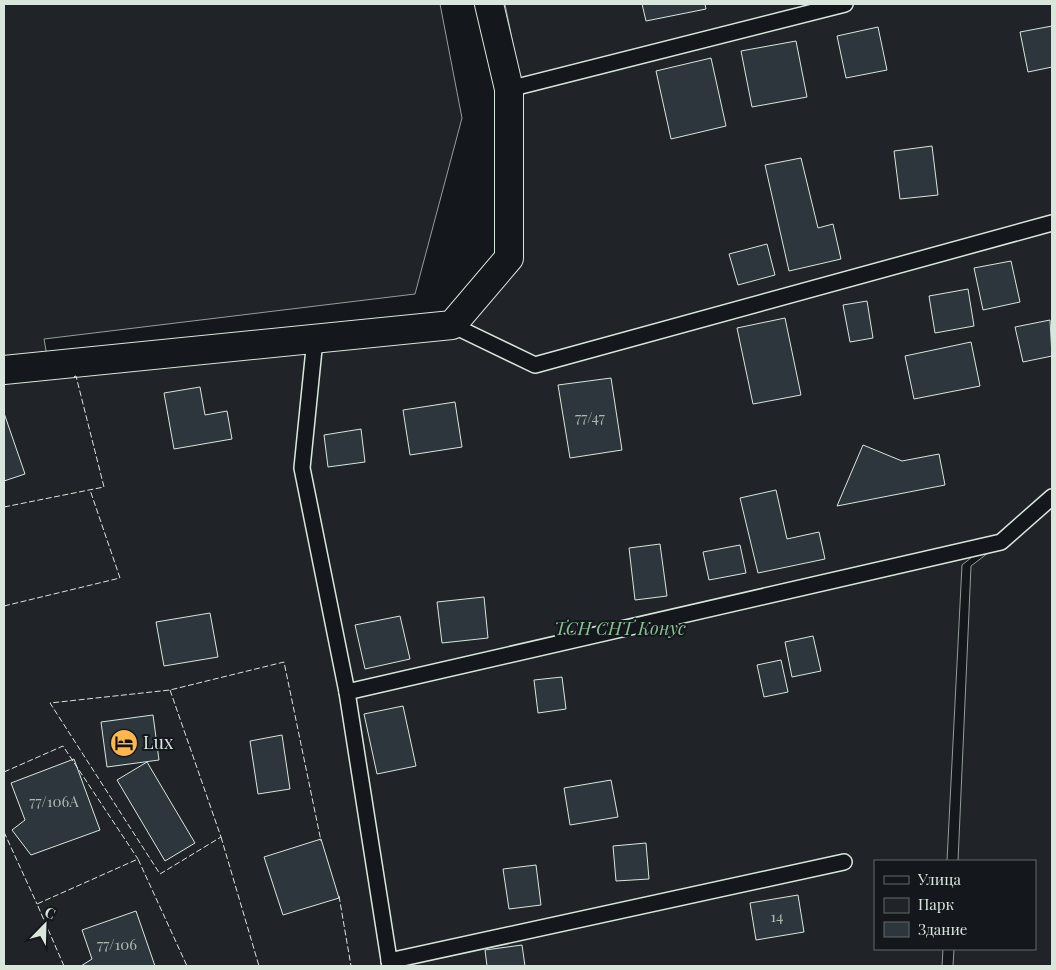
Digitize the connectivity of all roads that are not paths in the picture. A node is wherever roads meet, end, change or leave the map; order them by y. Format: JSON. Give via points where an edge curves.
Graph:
{"nodes":[{"id":1,"x":489,"y":4,"type":"edge"},
{"id":2,"x":845,"y":4,"type":"edge"},
{"id":3,"x":509,"y":90,"type":"junction"},
{"id":4,"x":1052,"y":223,"type":"edge"},
{"id":5,"x":452,"y":325,"type":"junction"},
{"id":6,"x":315,"y":339,"type":"junction"},
{"id":7,"x":4,"y":370,"type":"edge"},
{"id":8,"x":1052,"y":497,"type":"edge"},
{"id":9,"x":347,"y":692,"type":"junction"},
{"id":10,"x":844,"y":862,"type":"dead end"},
{"id":11,"x":389,"y":964,"type":"edge"}],
"edges":[{"from":1,"to":3,"type":"street"},
{"from":2,"to":3,"type":"lane"},
{"from":3,"to":5,"type":"street","via":[[509,258]]},
{"from":4,"to":5,"type":"lane","via":[[535,366]]},
{"from":5,"to":6,"type":"street"},
{"from":6,"to":7,"type":"street"},
{"from":6,"to":9,"type":"lane","via":[[302,468]]},
{"from":8,"to":9,"type":"lane","via":[[1001,542]]},
{"from":9,"to":11,"type":"lane"},
{"from":10,"to":11,"type":"lane"}]}
